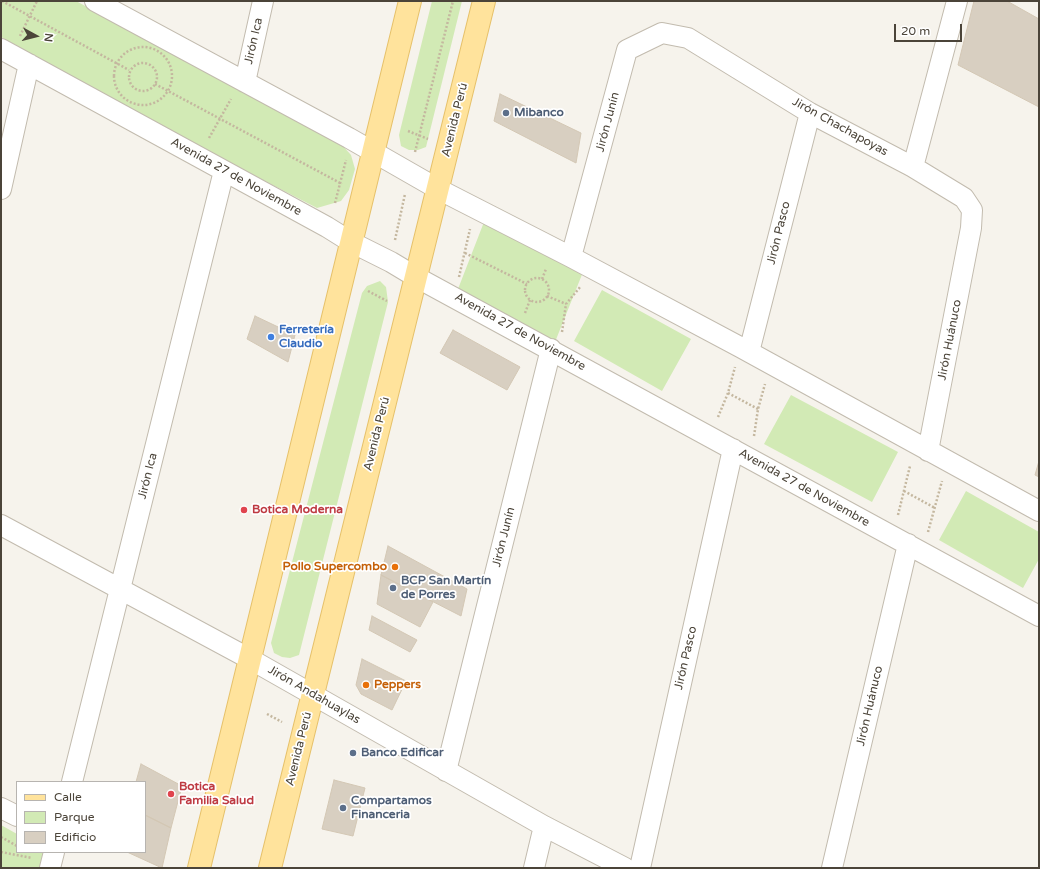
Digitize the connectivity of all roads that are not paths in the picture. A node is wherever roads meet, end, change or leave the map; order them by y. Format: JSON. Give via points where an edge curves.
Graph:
{"nodes":[{"id":1,"x":95,"y":1,"type":"edge"},
{"id":2,"x":263,"y":1,"type":"edge"},
{"id":3,"x":410,"y":1,"type":"edge"},
{"id":4,"x":484,"y":1,"type":"edge"},
{"id":5,"x":957,"y":1,"type":"edge"},
{"id":6,"x":688,"y":38,"type":"joint"},
{"id":7,"x":1,"y":49,"type":"edge"},
{"id":8,"x":29,"y":64,"type":"junction"},
{"id":9,"x":239,"y":88,"type":"junction"},
{"id":10,"x":810,"y":113,"type":"junction"},
{"id":11,"x":373,"y":152,"type":"junction"},
{"id":12,"x":913,"y":167,"type":"junction"},
{"id":13,"x":224,"y":171,"type":"junction"},
{"id":14,"x":1,"y":189,"type":"edge"},
{"id":15,"x":438,"y":189,"type":"junction"},
{"id":16,"x":971,"y":228,"type":"joint"},
{"id":17,"x":351,"y":242,"type":"junction"},
{"id":18,"x":572,"y":258,"type":"junction"},
{"id":19,"x":416,"y":277,"type":"junction"},
{"id":20,"x":744,"y":350,"type":"junction"},
{"id":21,"x":555,"y":352,"type":"junction"},
{"id":22,"x":922,"y":447,"type":"junction"},
{"id":23,"x":742,"y":453,"type":"junction"},
{"id":24,"x":1039,"y":511,"type":"edge"},
{"id":25,"x":1,"y":525,"type":"edge"},
{"id":26,"x":908,"y":544,"type":"junction"},
{"id":27,"x":120,"y":588,"type":"junction"},
{"id":28,"x":1038,"y":615,"type":"edge"},
{"id":29,"x":250,"y":659,"type":"junction"},
{"id":30,"x":312,"y":695,"type":"junction"},
{"id":31,"x":446,"y":771,"type":"junction"},
{"id":32,"x":72,"y":781,"type":"edge"},
{"id":33,"x":1,"y":808,"type":"edge"},
{"id":34,"x":16,"y":816,"type":"edge"},
{"id":35,"x":544,"y":826,"type":"junction"},
{"id":36,"x":53,"y":853,"type":"edge"},
{"id":37,"x":43,"y":863,"type":"edge"},
{"id":38,"x":199,"y":868,"type":"edge"},
{"id":39,"x":270,"y":868,"type":"edge"},
{"id":40,"x":534,"y":868,"type":"edge"},
{"id":41,"x":625,"y":868,"type":"edge"},
{"id":42,"x":640,"y":868,"type":"edge"},
{"id":43,"x":832,"y":868,"type":"edge"}],
"edges":[{"from":1,"to":9,"type":"street"},
{"from":2,"to":9,"type":"street","name":"Jirón Ica"},
{"from":3,"to":11,"type":"main road"},
{"from":4,"to":15,"type":"main road","name":"Avenida Perú"},
{"from":5,"to":12,"type":"street"},
{"from":6,"to":10,"type":"street","name":"Jirón Chachapoyas"},
{"from":6,"to":18,"type":"street","name":"Jirón Junín","via":[[662,33],[627,50]]},
{"from":7,"to":8,"type":"street","name":"Avenida 27 de Noviembre"},
{"from":8,"to":13,"type":"street","name":"Avenida 27 de Noviembre"},
{"from":8,"to":14,"type":"street"},
{"from":9,"to":11,"type":"street"},
{"from":10,"to":12,"type":"street","name":"Jirón Chachapoyas"},
{"from":10,"to":20,"type":"street","name":"Jirón Pasco"},
{"from":11,"to":15,"type":"street"},
{"from":11,"to":17,"type":"main road"},
{"from":12,"to":16,"type":"street","name":"Jirón Chachapoyas","via":[[964,198],[972,210]]},
{"from":13,"to":17,"type":"street","name":"Avenida 27 de Noviembre"},
{"from":13,"to":27,"type":"street","name":"Jirón Ica"},
{"from":15,"to":18,"type":"street"},
{"from":15,"to":19,"type":"main road","name":"Avenida Perú"},
{"from":16,"to":22,"type":"street","name":"Jirón Huánuco"},
{"from":17,"to":19,"type":"street","name":"Avenida 27 de Noviembre"},
{"from":17,"to":29,"type":"main road"},
{"from":18,"to":20,"type":"street"},
{"from":19,"to":21,"type":"street","name":"Avenida 27 de Noviembre"},
{"from":19,"to":30,"type":"main road","name":"Avenida Perú"},
{"from":20,"to":22,"type":"street"},
{"from":21,"to":23,"type":"street","name":"Avenida 27 de Noviembre"},
{"from":21,"to":31,"type":"street","name":"Jirón Junín"},
{"from":22,"to":24,"type":"street"},
{"from":23,"to":26,"type":"street","name":"Avenida 27 de Noviembre"},
{"from":23,"to":42,"type":"street","name":"Jirón Pasco"},
{"from":25,"to":27,"type":"street","name":"Jirón Andahuaylas"},
{"from":26,"to":28,"type":"street","name":"Avenida 27 de Noviembre"},
{"from":26,"to":43,"type":"street","name":"Jirón Huánuco"},
{"from":27,"to":29,"type":"street","name":"Jirón Andahuaylas"},
{"from":27,"to":32,"type":"street","name":"Jirón Ica"},
{"from":29,"to":30,"type":"street","name":"Jirón Andahuaylas"},
{"from":29,"to":38,"type":"main road"},
{"from":30,"to":31,"type":"street","name":"Jirón Andahuaylas"},
{"from":30,"to":39,"type":"main road","name":"Avenida Perú"},
{"from":31,"to":35,"type":"street","name":"Jirón Andahuaylas"},
{"from":33,"to":34,"type":"street"},
{"from":35,"to":40,"type":"street"},
{"from":35,"to":41,"type":"street","name":"Jirón Andahuaylas"},
{"from":36,"to":37,"type":"street"}]}
